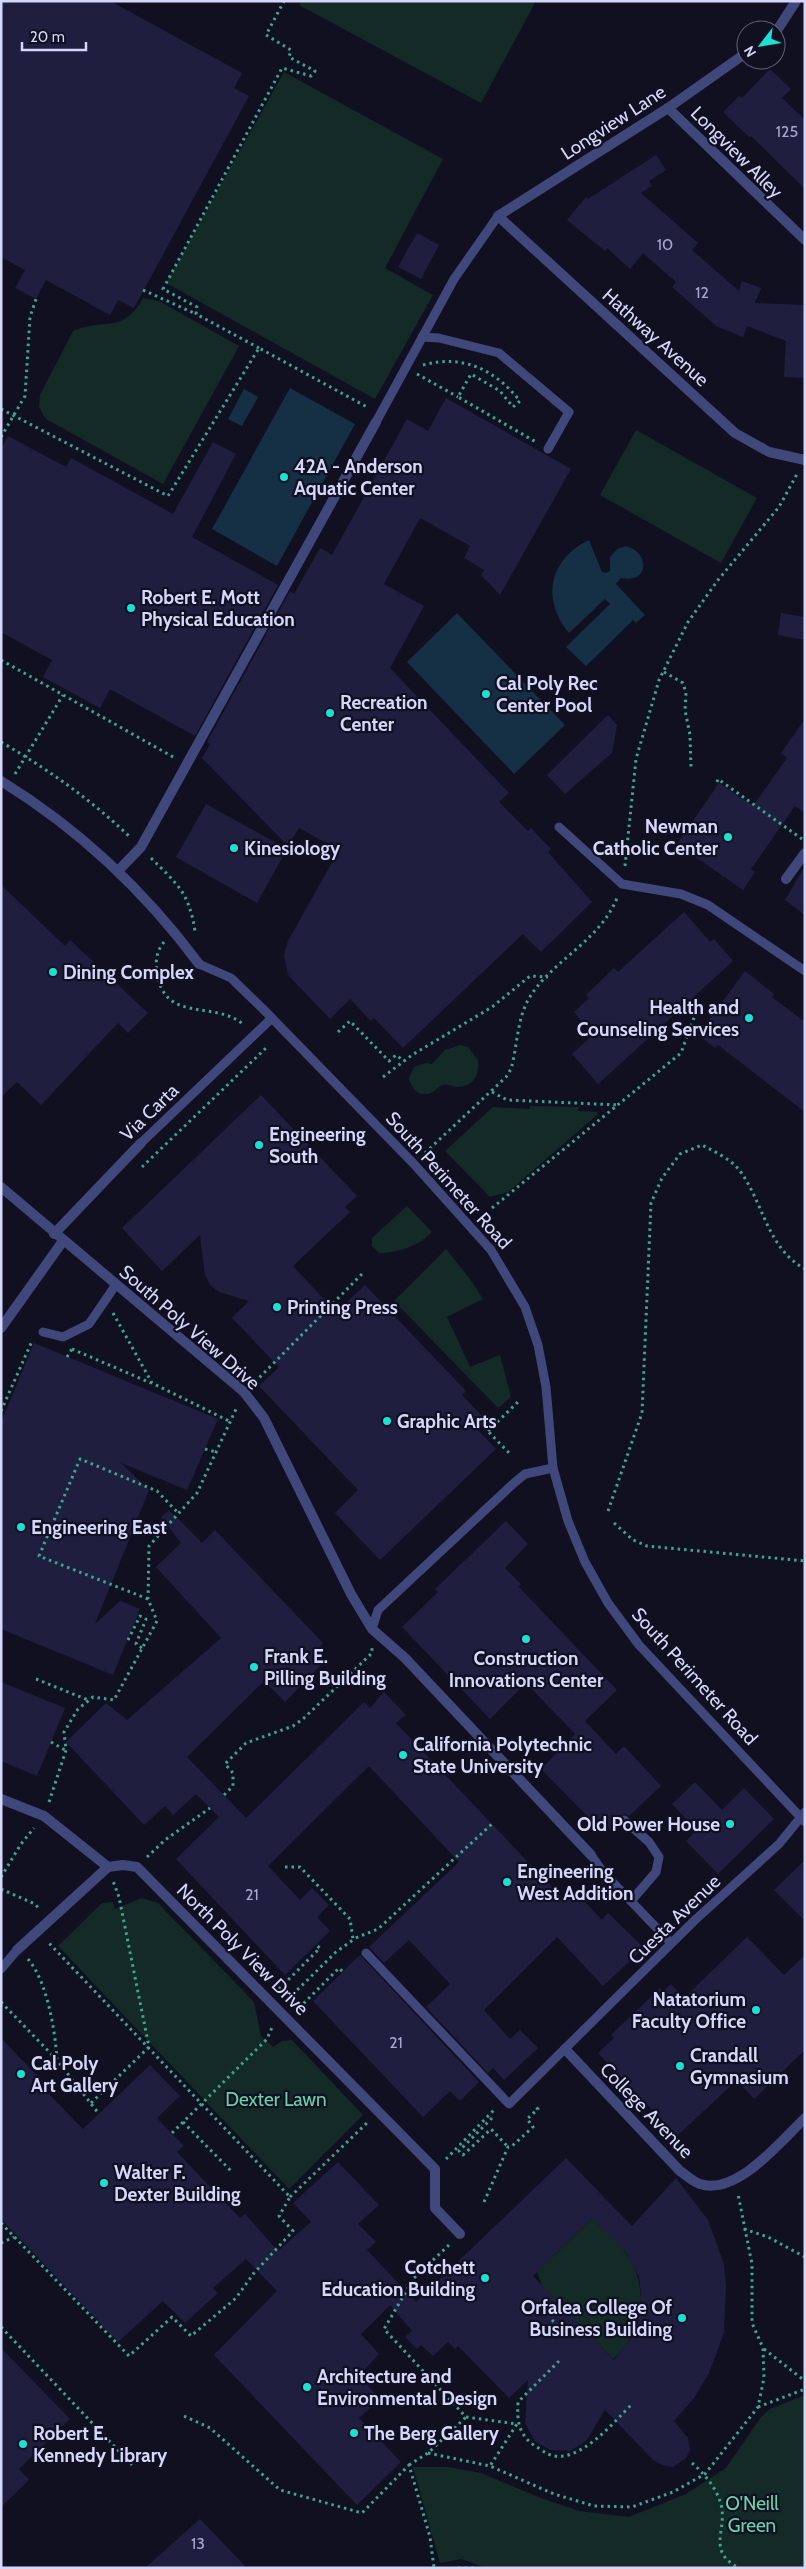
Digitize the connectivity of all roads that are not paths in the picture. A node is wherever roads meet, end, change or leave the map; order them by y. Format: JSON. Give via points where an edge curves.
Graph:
{"nodes":[{"id":1,"x":796,"y":1,"type":"edge"},
{"id":2,"x":784,"y":20,"type":"edge"},
{"id":3,"x":736,"y":60,"type":"edge"},
{"id":4,"x":668,"y":108,"type":"junction"},
{"id":5,"x":498,"y":216,"type":"junction"},
{"id":6,"x":805,"y":240,"type":"edge"},
{"id":7,"x":422,"y":337,"type":"junction"},
{"id":8,"x":379,"y":418,"type":"joint"},
{"id":9,"x":548,"y":449,"type":"road end"},
{"id":10,"x":805,"y":460,"type":"edge"},
{"id":11,"x":4,"y":783,"type":"edge"},
{"id":12,"x":560,"y":827,"type":"dead end"},
{"id":13,"x":805,"y":853,"type":"edge"},
{"id":14,"x":118,"y":871,"type":"junction"},
{"id":15,"x":786,"y":879,"type":"dead end"},
{"id":16,"x":199,"y":964,"type":"joint"},
{"id":17,"x":805,"y":970,"type":"edge"},
{"id":18,"x":272,"y":1018,"type":"junction"},
{"id":19,"x":141,"y":1143,"type":"joint"},
{"id":20,"x":1,"y":1187,"type":"edge"},
{"id":21,"x":54,"y":1234,"type":"junction"},
{"id":22,"x":63,"y":1241,"type":"junction"},
{"id":23,"x":115,"y":1286,"type":"junction"},
{"id":24,"x":1,"y":1328,"type":"edge"},
{"id":25,"x":43,"y":1332,"type":"road end"},
{"id":26,"x":553,"y":1468,"type":"junction"},
{"id":27,"x":372,"y":1629,"type":"junction"},
{"id":28,"x":1,"y":1799,"type":"edge"},
{"id":29,"x":803,"y":1817,"type":"edge"},
{"id":30,"x":624,"y":1820,"type":"dead end"},
{"id":31,"x":591,"y":1855,"type":"joint"},
{"id":32,"x":108,"y":1867,"type":"junction"},
{"id":33,"x":631,"y":1901,"type":"junction"},
{"id":34,"x":671,"y":1943,"type":"junction"},
{"id":35,"x":17,"y":1950,"type":"joint"},
{"id":36,"x":366,"y":1953,"type":"road end"},
{"id":37,"x":2,"y":1969,"type":"edge"},
{"id":38,"x":565,"y":2049,"type":"junction"},
{"id":39,"x":805,"y":2118,"type":"edge"},
{"id":40,"x":460,"y":2234,"type":"road end"}],
"edges":[{"from":1,"to":2,"type":"street"},
{"from":3,"to":4,"type":"street","name":"Longview Lane"},
{"from":4,"to":5,"type":"street","name":"Longview Lane"},
{"from":4,"to":6,"type":"street","name":"Longview Alley"},
{"from":5,"to":7,"type":"lane","via":[[454,279]]},
{"from":5,"to":10,"type":"street","name":"Hathway Avenue","via":[[735,433],[769,452]]},
{"from":7,"to":8,"type":"lane"},
{"from":7,"to":9,"type":"lane","via":[[499,353],[569,412]]},
{"from":8,"to":14,"type":"street","via":[[140,847]]},
{"from":11,"to":14,"type":"street","name":"South Perimeter Road","via":[[72,828]]},
{"from":12,"to":17,"type":"lane","via":[[622,884],[681,894],[708,905]]},
{"from":13,"to":15,"type":"street"},
{"from":14,"to":16,"type":"street","name":"South Perimeter Road","via":[[175,931]]},
{"from":16,"to":18,"type":"lane","name":"South Perimeter Road","via":[[230,978]]},
{"from":18,"to":19,"type":"lane","name":"Via Carta"},
{"from":18,"to":26,"type":"lane","name":"South Perimeter Road","via":[[414,1163],[491,1250],[508,1275],[538,1345],[546,1386]]},
{"from":19,"to":21,"type":"street","name":"Via Carta"},
{"from":20,"to":21,"type":"street","name":"South Poly View Drive"},
{"from":21,"to":22,"type":"street","name":"South Poly View Drive"},
{"from":22,"to":23,"type":"street","name":"South Poly View Drive"},
{"from":22,"to":24,"type":"street"},
{"from":23,"to":25,"type":"lane","via":[[89,1324],[63,1337]]},
{"from":23,"to":27,"type":"street","name":"South Poly View Drive","via":[[244,1392],[264,1418],[351,1594]]},
{"from":26,"to":27,"type":"lane","via":[[525,1474],[514,1483],[378,1610]]},
{"from":26,"to":29,"type":"lane","name":"South Perimeter Road","via":[[577,1544],[608,1603],[639,1645]]},
{"from":27,"to":31,"type":"street","name":"South Poly View Drive","via":[[405,1658]]},
{"from":28,"to":32,"type":"street","via":[[44,1816]]},
{"from":29,"to":34,"type":"lane","name":"Cuesta Avenue","via":[[779,1844]]},
{"from":30,"to":33,"type":"lane","via":[[649,1842],[659,1857],[656,1872]]},
{"from":31,"to":33,"type":"lane"},
{"from":32,"to":35,"type":"street"},
{"from":32,"to":40,"type":"street","name":"North Poly View Drive","via":[[137,1867],[435,2169],[435,2208]]},
{"from":33,"to":34,"type":"lane"},
{"from":34,"to":38,"type":"lane","name":"Cuesta Avenue"},
{"from":35,"to":37,"type":"lane"},
{"from":36,"to":38,"type":"lane","name":"Cuesta Avenue","via":[[509,2104]]},
{"from":38,"to":39,"type":"street","name":"College Avenue","via":[[680,2171],[700,2184],[720,2185],[736,2181]]}]}
